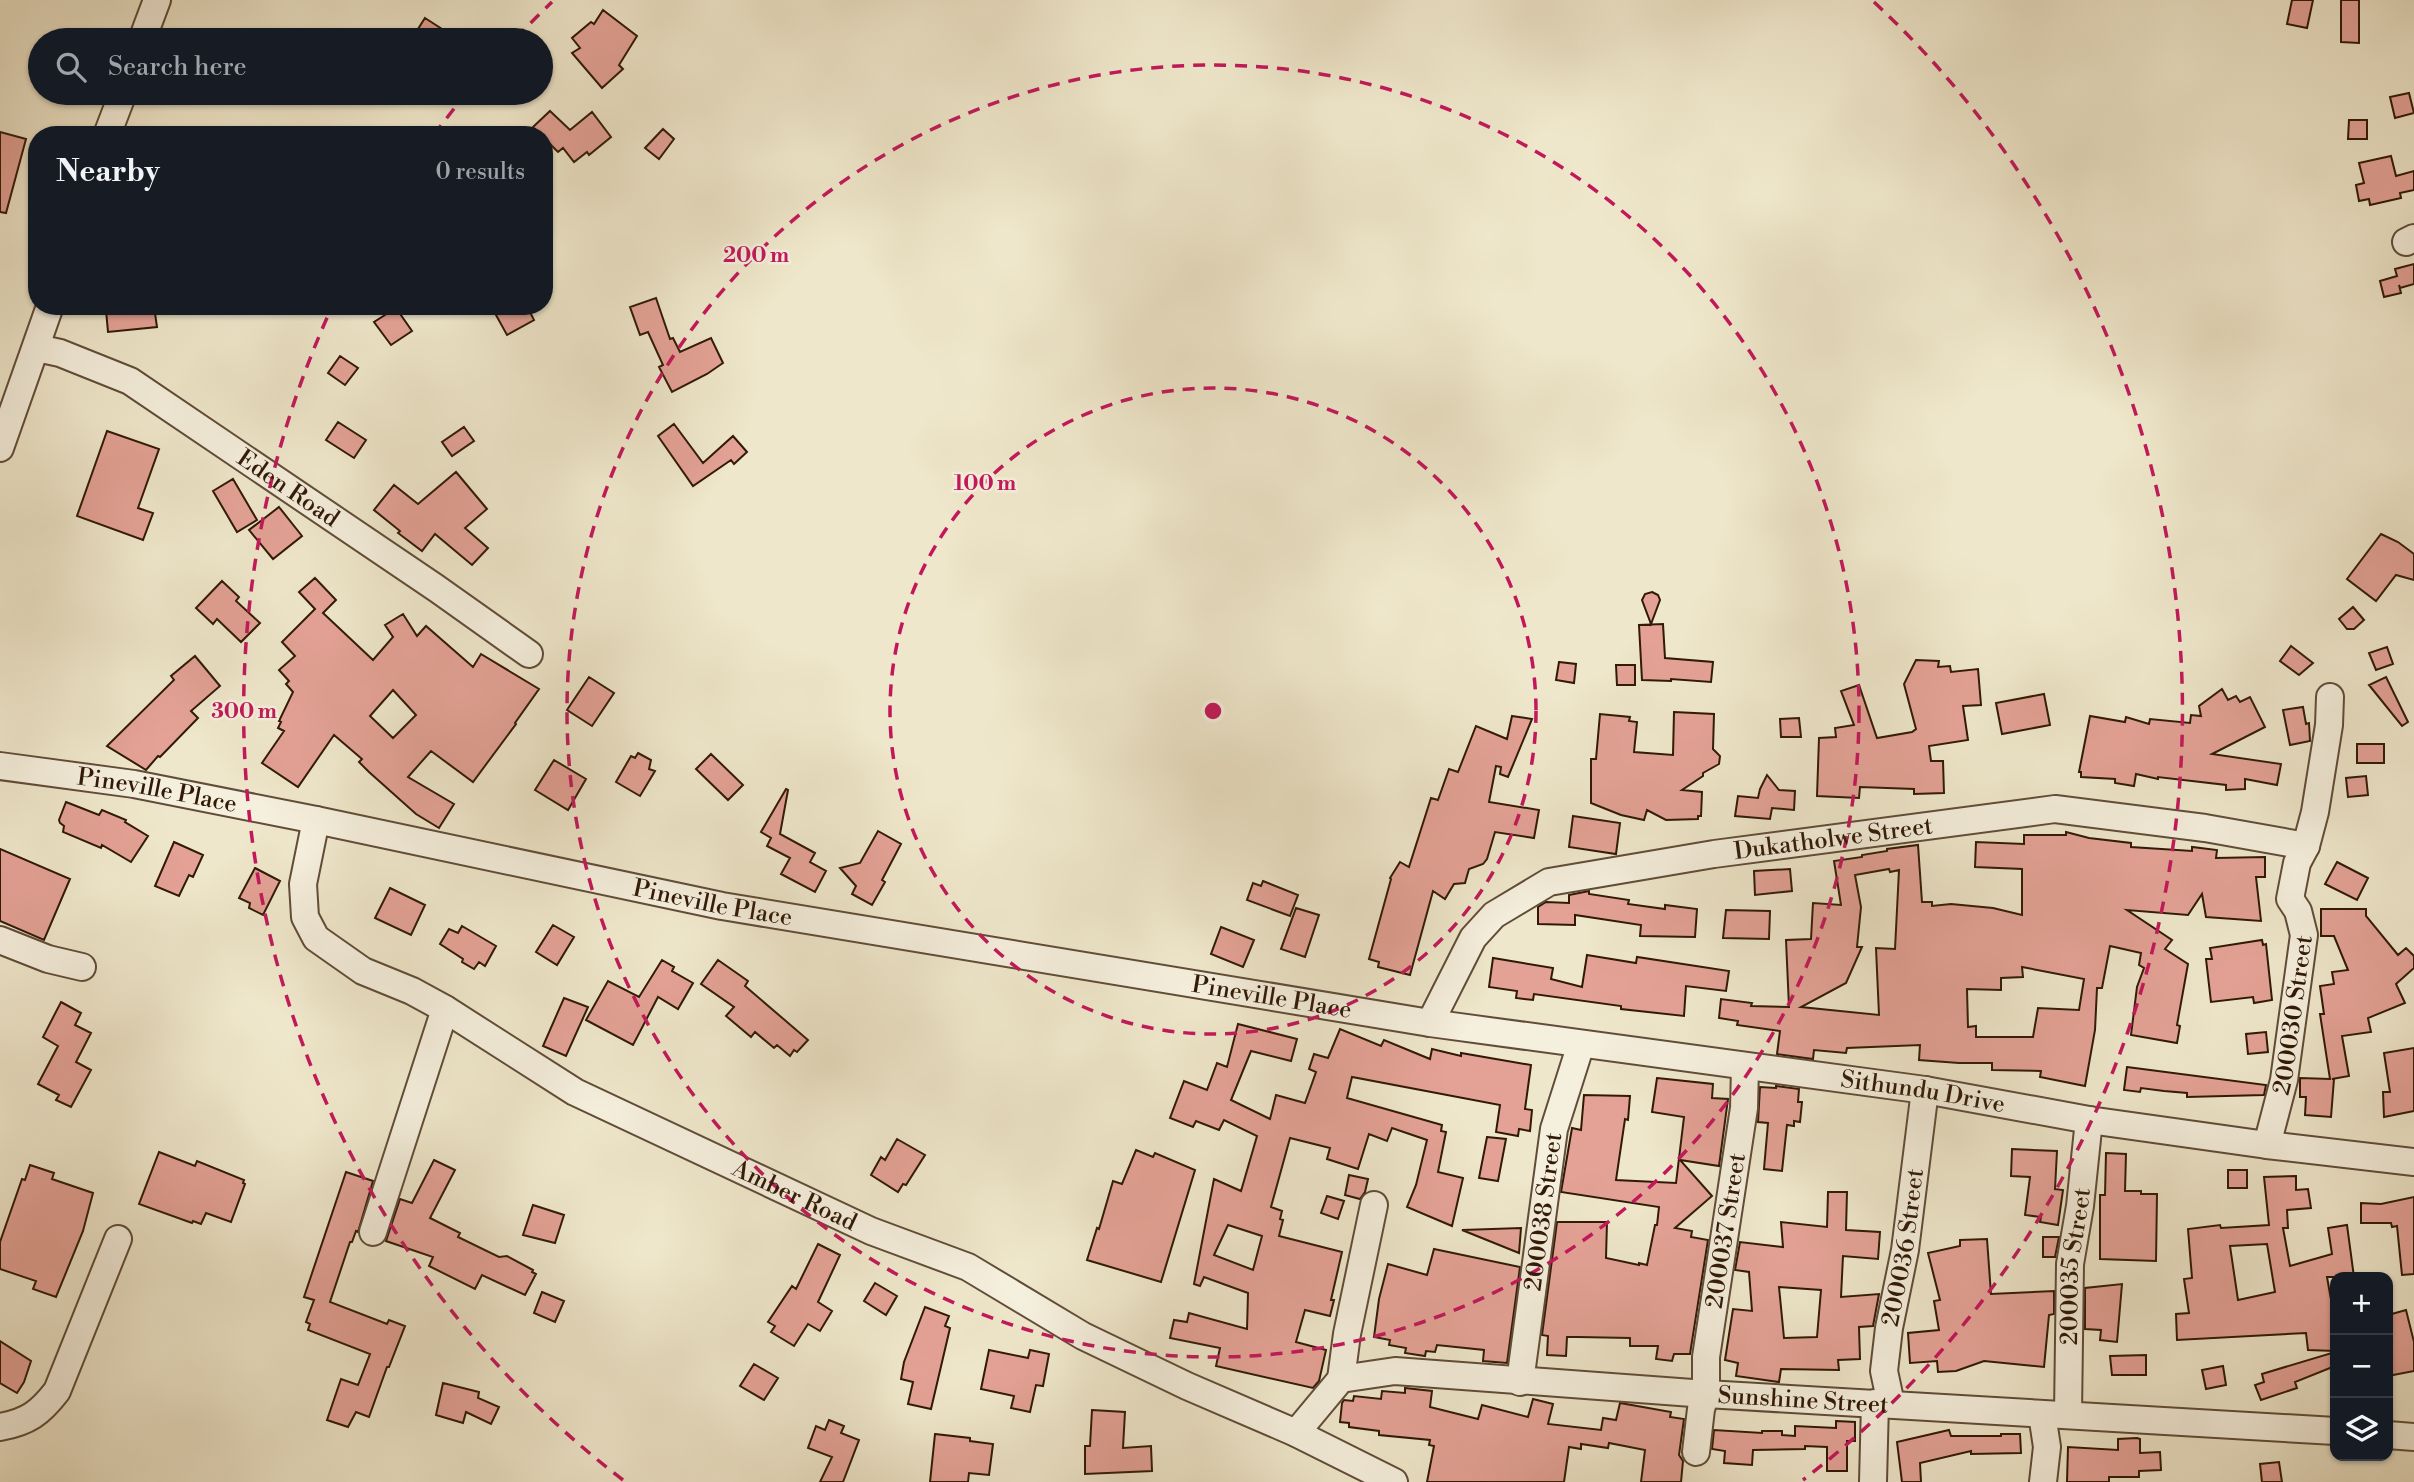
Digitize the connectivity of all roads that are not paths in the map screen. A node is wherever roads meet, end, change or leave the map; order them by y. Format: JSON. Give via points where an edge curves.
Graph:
{"nodes":[{"id":1,"x":158,"y":0,"type":"edge"},
{"id":2,"x":147,"y":28,"type":"edge"},
{"id":3,"x":118,"y":105,"type":"edge"},
{"id":4,"x":110,"y":126,"type":"edge"},
{"id":5,"x":47,"y":315,"type":"edge"},
{"id":6,"x":37,"y":348,"type":"junction"},
{"id":7,"x":11,"y":384,"type":"edge"},
{"id":8,"x":0,"y":448,"type":"edge"},
{"id":9,"x":528,"y":654,"type":"dead end"},
{"id":10,"x":2330,"y":697,"type":"dead end"},
{"id":11,"x":0,"y":766,"type":"edge"},
{"id":12,"x":316,"y":820,"type":"junction"},
{"id":13,"x":2306,"y":846,"type":"junction"},
{"id":14,"x":0,"y":940,"type":"edge"},
{"id":15,"x":82,"y":967,"type":"dead end"},
{"id":16,"x":445,"y":1009,"type":"junction"},
{"id":17,"x":1430,"y":1023,"type":"junction"},
{"id":18,"x":1581,"y":1044,"type":"junction"},
{"id":19,"x":1745,"y":1067,"type":"junction"},
{"id":20,"x":1925,"y":1090,"type":"junction"},
{"id":21,"x":2089,"y":1120,"type":"junction"},
{"id":22,"x":2267,"y":1145,"type":"junction"},
{"id":23,"x":2414,"y":1162,"type":"edge"},
{"id":24,"x":1374,"y":1205,"type":"dead end"},
{"id":25,"x":373,"y":1231,"type":"dead end"},
{"id":26,"x":118,"y":1239,"type":"dead end"},
{"id":27,"x":1341,"y":1379,"type":"junction"},
{"id":28,"x":1520,"y":1381,"type":"junction"},
{"id":29,"x":1706,"y":1394,"type":"junction"},
{"id":30,"x":1883,"y":1403,"type":"junction"},
{"id":31,"x":2055,"y":1415,"type":"junction"},
{"id":32,"x":0,"y":1427,"type":"edge"},
{"id":33,"x":2330,"y":1432,"type":"edge"},
{"id":34,"x":1296,"y":1433,"type":"junction"},
{"id":35,"x":2393,"y":1435,"type":"edge"},
{"id":36,"x":2414,"y":1437,"type":"edge"},
{"id":37,"x":1696,"y":1452,"type":"dead end"},
{"id":38,"x":1394,"y":1482,"type":"edge"},
{"id":39,"x":1873,"y":1482,"type":"edge"},
{"id":40,"x":2043,"y":1482,"type":"edge"}],
"edges":[{"from":1,"to":2,"type":"street"},
{"from":3,"to":4,"type":"street"},
{"from":5,"to":6,"type":"street"},
{"from":6,"to":7,"type":"street"},
{"from":6,"to":9,"type":"street","name":"Eden Road","via":[[130,381]]},
{"from":7,"to":8,"type":"street"},
{"from":10,"to":13,"type":"street","name":"200030 Street","via":[[2324,761]]},
{"from":11,"to":12,"type":"street","name":"Pineville Place","via":[[134,784]]},
{"from":12,"to":16,"type":"street","name":"Amber Road","via":[[303,884],[305,917],[316,938],[363,971]]},
{"from":12,"to":17,"type":"street","name":"Pineville Place","via":[[722,906]]},
{"from":13,"to":17,"type":"street","name":"Dukatholwe Street","via":[[2055,809],[1714,854],[1549,882],[1494,915],[1474,938]]},
{"from":13,"to":22,"type":"street","name":"200030 Street","via":[[2297,863],[2290,898],[2304,935],[2299,974],[2284,1080]]},
{"from":14,"to":15,"type":"street"},
{"from":16,"to":25,"type":"street"},
{"from":16,"to":34,"type":"street","name":"Amber Road","via":[[575,1092],[871,1231],[968,1266],[1083,1335]]},
{"from":17,"to":18,"type":"street","name":"Sithundu Drive"},
{"from":18,"to":19,"type":"street","name":"Sithundu Drive"},
{"from":18,"to":28,"type":"street","name":"200038 Street","via":[[1555,1129]]},
{"from":19,"to":20,"type":"street","name":"Sithundu Drive"},
{"from":19,"to":29,"type":"street","name":"200037 Street","via":[[1744,1108],[1706,1357]]},
{"from":20,"to":21,"type":"street","name":"Sithundu Drive"},
{"from":20,"to":30,"type":"street","name":"200036 Street","via":[[1905,1250],[1889,1328]]},
{"from":21,"to":22,"type":"street","name":"Sithundu Drive"},
{"from":21,"to":31,"type":"street","name":"200035 Street"},
{"from":22,"to":23,"type":"street","name":"Sithundu Drive"},
{"from":24,"to":27,"type":"street"},
{"from":26,"to":32,"type":"street","via":[[57,1391],[43,1410]]},
{"from":27,"to":28,"type":"street","name":"Sunshine Street","via":[[1395,1371]]},
{"from":27,"to":34,"type":"street"},
{"from":28,"to":29,"type":"street","name":"Sunshine Street"},
{"from":29,"to":30,"type":"street","name":"Sunshine Street"},
{"from":29,"to":37,"type":"street","name":"200037 Street"},
{"from":30,"to":31,"type":"street","name":"Sunshine Street"},
{"from":30,"to":39,"type":"street","name":"200036 Street"},
{"from":31,"to":33,"type":"street","name":"Sunshine Street"},
{"from":31,"to":40,"type":"street","name":"200035 Street"},
{"from":34,"to":38,"type":"street","name":"Amber Road"},
{"from":35,"to":36,"type":"street"}]}
